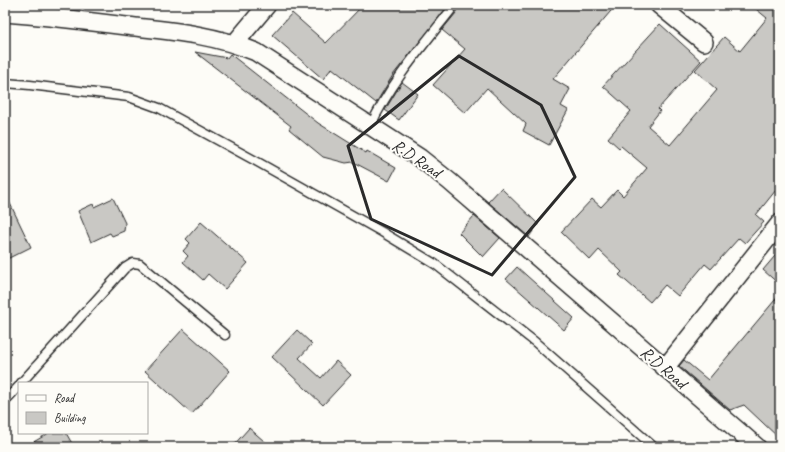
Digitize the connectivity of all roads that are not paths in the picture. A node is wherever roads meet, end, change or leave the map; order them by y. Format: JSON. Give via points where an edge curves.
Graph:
{"nodes":[{"id":1,"x":267,"y":5,"type":"edge"},
{"id":2,"x":659,"y":5,"type":"edge"},
{"id":3,"x":451,"y":10,"type":"dead end"},
{"id":4,"x":5,"y":13,"type":"edge"},
{"id":5,"x":704,"y":42,"type":"dead end"},
{"id":6,"x":235,"y":43,"type":"junction"},
{"id":7,"x":5,"y":83,"type":"edge"},
{"id":8,"x":370,"y":127,"type":"junction"},
{"id":9,"x":780,"y":223,"type":"edge"},
{"id":10,"x":225,"y":335,"type":"dead end"},
{"id":11,"x":665,"y":368,"type":"junction"},
{"id":12,"x":22,"y":382,"type":"edge"},
{"id":13,"x":18,"y":387,"type":"edge"},
{"id":14,"x":5,"y":401,"type":"edge"},
{"id":15,"x":654,"y":447,"type":"edge"},
{"id":16,"x":757,"y":447,"type":"edge"}],
"edges":[{"from":1,"to":6,"type":"street"},
{"from":2,"to":5,"type":"street"},
{"from":3,"to":8,"type":"lane","via":[[395,83]]},
{"from":4,"to":6,"type":"street","name":"R.D Road","via":[[191,34]]},
{"from":6,"to":8,"type":"street","name":"R.D Road","via":[[256,52]]},
{"from":7,"to":15,"type":"lane","via":[[129,97],[159,108],[254,160],[435,264],[535,342]]},
{"from":8,"to":11,"type":"street","name":"R.D Road","via":[[420,158],[470,198]]},
{"from":9,"to":11,"type":"street"},
{"from":10,"to":12,"type":"lane","via":[[140,264],[133,263],[125,268]]},
{"from":11,"to":16,"type":"street","name":"R.D Road"},
{"from":13,"to":14,"type":"lane"}]}
